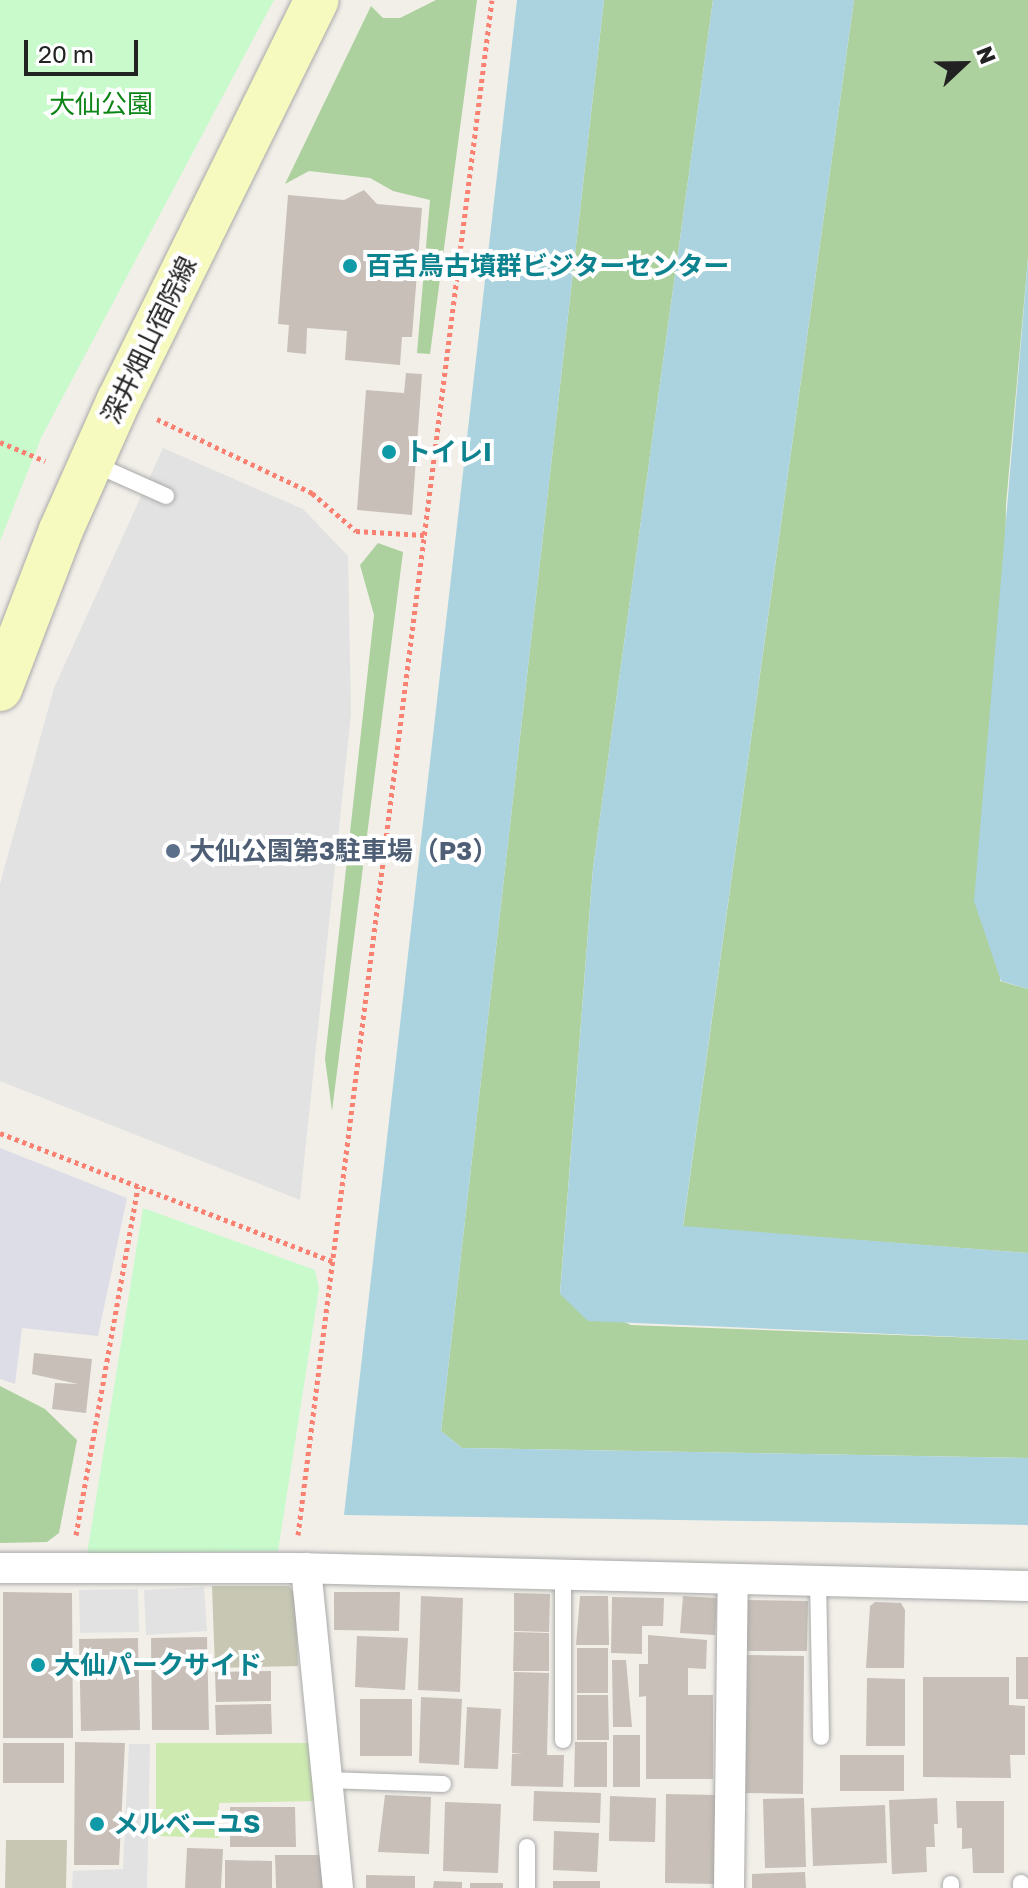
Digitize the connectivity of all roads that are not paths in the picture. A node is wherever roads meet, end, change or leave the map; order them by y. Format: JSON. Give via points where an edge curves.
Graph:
{"nodes":[{"id":1,"x":317,"y":0,"type":"edge"},
{"id":2,"x":91,"y":462,"type":"junction"},
{"id":3,"x":166,"y":496,"type":"dead end"},
{"id":4,"x":0,"y":689,"type":"edge"},
{"id":5,"x":0,"y":1568,"type":"edge"},
{"id":6,"x":300,"y":1568,"type":"junction"},
{"id":7,"x":563,"y":1575,"type":"junction"},
{"id":8,"x":733,"y":1579,"type":"junction"},
{"id":9,"x":818,"y":1580,"type":"junction"},
{"id":10,"x":1028,"y":1586,"type":"edge"},
{"id":11,"x":821,"y":1737,"type":"dead end"},
{"id":12,"x":563,"y":1740,"type":"dead end"},
{"id":13,"x":328,"y":1780,"type":"junction"},
{"id":14,"x":443,"y":1784,"type":"dead end"},
{"id":15,"x":527,"y":1847,"type":"dead end"},
{"id":16,"x":338,"y":1888,"type":"edge"},
{"id":17,"x":527,"y":1888,"type":"edge"},
{"id":18,"x":729,"y":1888,"type":"edge"}],
"edges":[{"from":1,"to":2,"type":"main road","name":"深井畑山宿院線"},
{"from":2,"to":3,"type":"lane"},
{"from":2,"to":4,"type":"main road","name":"深井畑山宿院線"},
{"from":5,"to":6,"type":"street"},
{"from":6,"to":7,"type":"street"},
{"from":6,"to":13,"type":"street"},
{"from":7,"to":8,"type":"street"},
{"from":7,"to":12,"type":"lane"},
{"from":8,"to":9,"type":"street"},
{"from":8,"to":18,"type":"street"},
{"from":9,"to":10,"type":"street"},
{"from":9,"to":11,"type":"lane"},
{"from":13,"to":14,"type":"lane"},
{"from":13,"to":16,"type":"street"},
{"from":15,"to":17,"type":"lane"}]}
